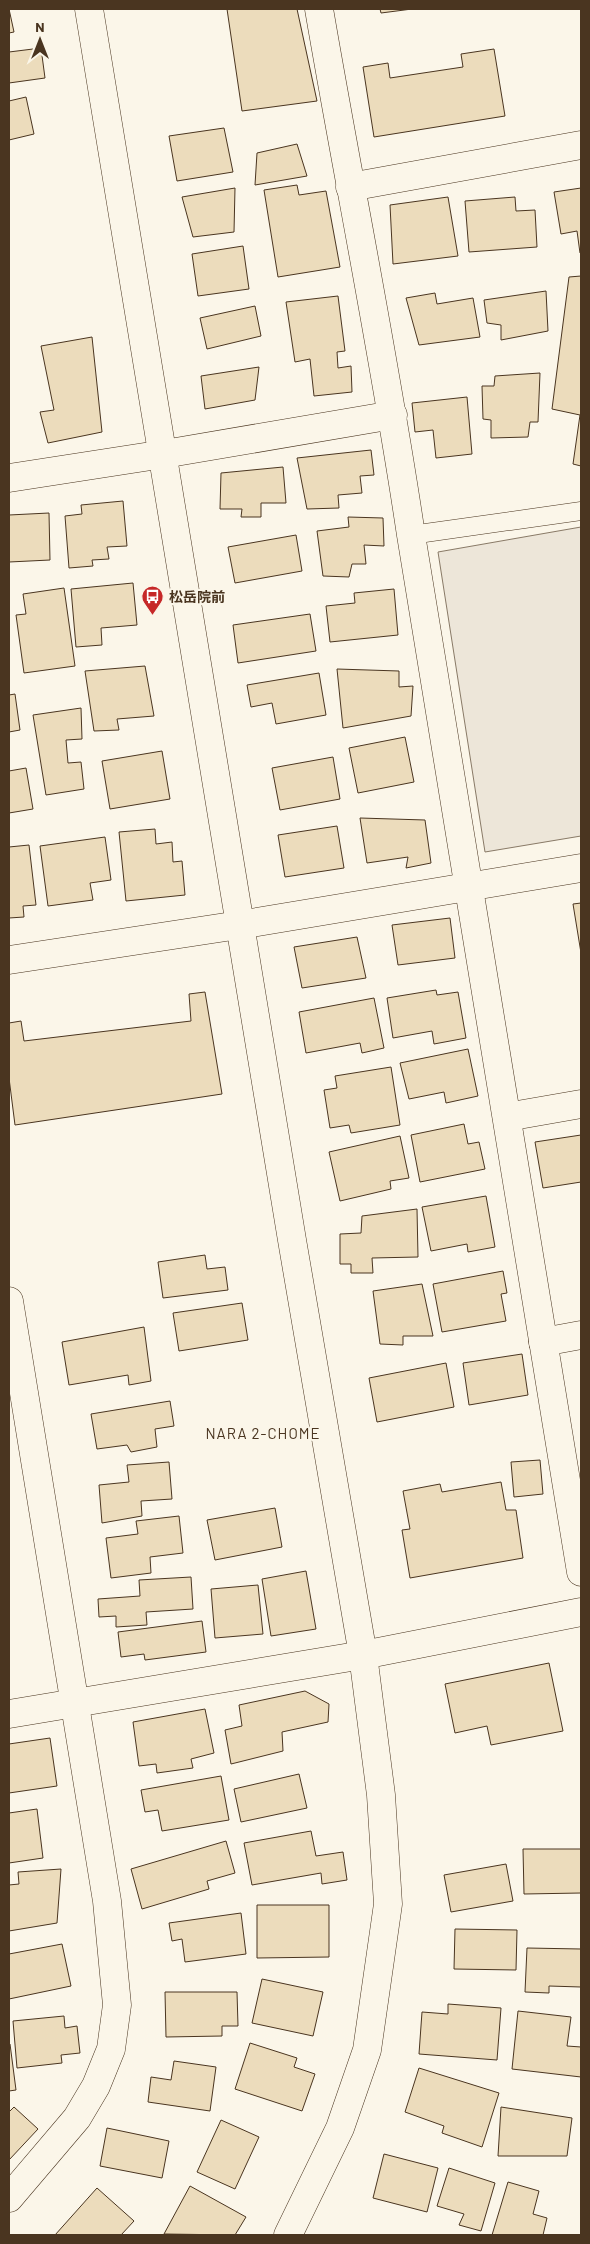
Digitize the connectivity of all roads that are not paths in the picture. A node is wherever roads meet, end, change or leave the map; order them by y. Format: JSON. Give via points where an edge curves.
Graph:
{"nodes":[{"id":1,"x":89,"y":9,"type":"edge"},
{"id":2,"x":319,"y":9,"type":"edge"},
{"id":3,"x":581,"y":145,"type":"edge"},
{"id":4,"x":350,"y":187,"type":"junction"},
{"id":5,"x":394,"y":415,"type":"junction"},
{"id":6,"x":164,"y":454,"type":"junction"},
{"id":7,"x":9,"y":478,"type":"edge"},
{"id":8,"x":581,"y":511,"type":"edge"},
{"id":9,"x":411,"y":535,"type":"junction"},
{"id":10,"x":581,"y":868,"type":"edge"},
{"id":11,"x":469,"y":886,"type":"junction"},
{"id":12,"x":240,"y":925,"type":"junction"},
{"id":13,"x":9,"y":960,"type":"edge"},
{"id":14,"x":581,"y":1104,"type":"edge"},
{"id":15,"x":507,"y":1117,"type":"junction"},
{"id":16,"x":9,"y":1301,"type":"edge"},
{"id":17,"x":581,"y":1335,"type":"edge"},
{"id":18,"x":543,"y":1342,"type":"junction"},
{"id":19,"x":581,"y":1572,"type":"edge"},
{"id":20,"x":581,"y":1612,"type":"edge"},
{"id":21,"x":363,"y":1655,"type":"junction"},
{"id":22,"x":75,"y":1703,"type":"junction"},
{"id":23,"x":9,"y":1714,"type":"edge"},
{"id":24,"x":9,"y":2198,"type":"edge"},
{"id":25,"x":288,"y":2235,"type":"edge"}],
"edges":[{"from":1,"to":6,"type":"street"},
{"from":2,"to":4,"type":"street"},
{"from":3,"to":4,"type":"street"},
{"from":4,"to":5,"type":"street"},
{"from":5,"to":6,"type":"street"},
{"from":5,"to":9,"type":"street"},
{"from":6,"to":7,"type":"street"},
{"from":6,"to":12,"type":"street"},
{"from":8,"to":9,"type":"lane"},
{"from":9,"to":11,"type":"street"},
{"from":10,"to":11,"type":"street"},
{"from":11,"to":12,"type":"street"},
{"from":11,"to":15,"type":"street"},
{"from":12,"to":13,"type":"street"},
{"from":12,"to":21,"type":"street"},
{"from":14,"to":15,"type":"street"},
{"from":15,"to":18,"type":"street"},
{"from":16,"to":22,"type":"street"},
{"from":17,"to":18,"type":"street"},
{"from":18,"to":19,"type":"street"},
{"from":20,"to":21,"type":"street"},
{"from":21,"to":22,"type":"street"},
{"from":21,"to":25,"type":"street","via":[[381,1795],[388,1904],[367,2050],[340,2128]]},
{"from":22,"to":23,"type":"street"},
{"from":22,"to":24,"type":"street","via":[[107,1901],[117,2005],[111,2050],[96,2086],[78,2118]]}]}
